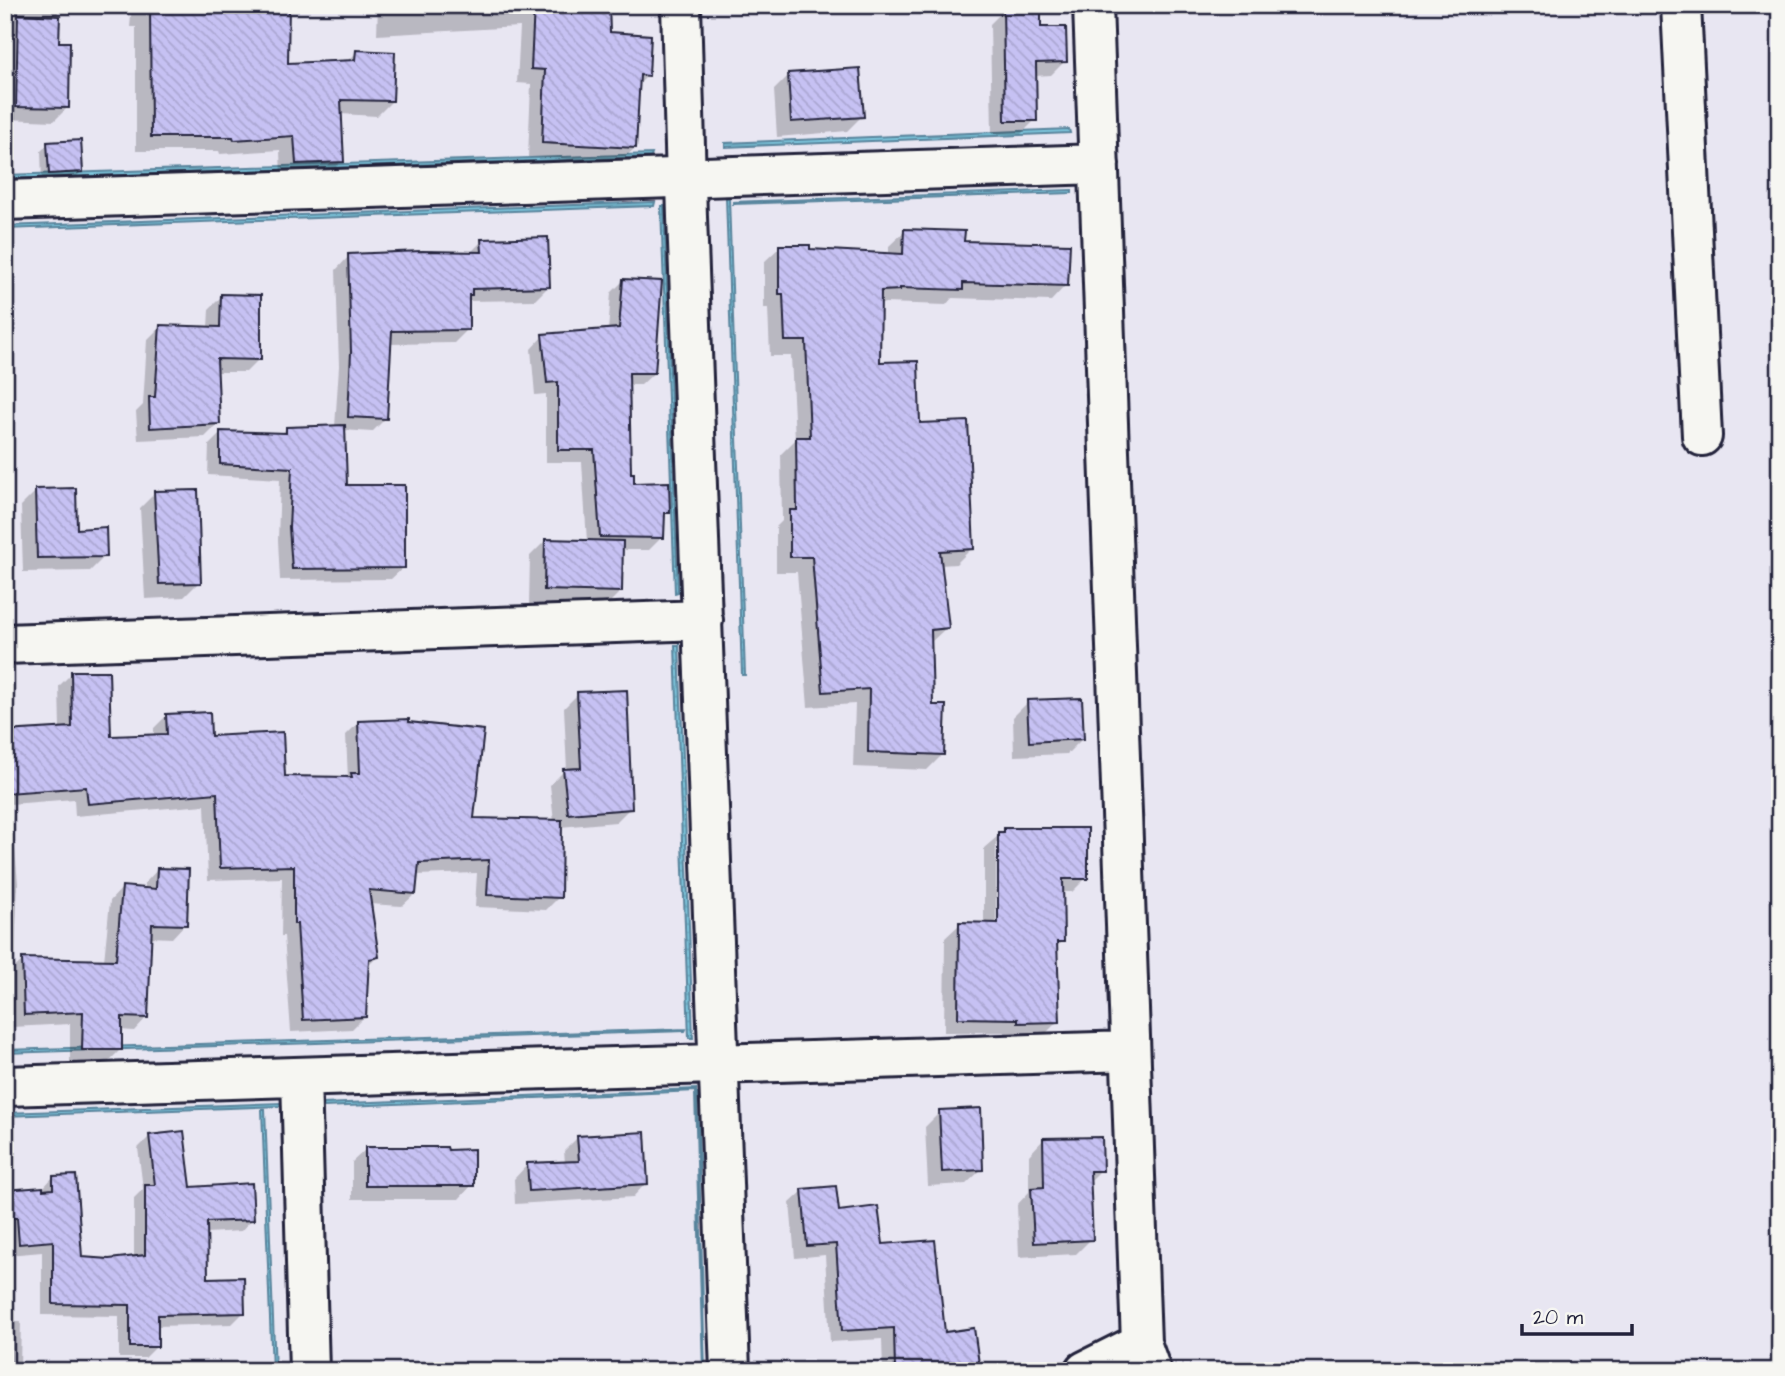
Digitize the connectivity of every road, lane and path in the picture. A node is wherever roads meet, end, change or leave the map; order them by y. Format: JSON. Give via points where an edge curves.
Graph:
{"nodes":[{"id":1,"x":681,"y":5,"type":"edge"},
{"id":2,"x":1093,"y":5,"type":"edge"},
{"id":3,"x":1681,"y":5,"type":"edge"},
{"id":4,"x":1099,"y":164,"type":"junction"},
{"id":5,"x":686,"y":177,"type":"junction"},
{"id":6,"x":5,"y":200,"type":"edge"},
{"id":7,"x":1702,"y":436,"type":"dead end"},
{"id":8,"x":703,"y":620,"type":"junction"},
{"id":9,"x":5,"y":644,"type":"edge"},
{"id":10,"x":1130,"y":1051,"type":"junction"},
{"id":11,"x":720,"y":1064,"type":"junction"},
{"id":12,"x":301,"y":1077,"type":"junction"},
{"id":13,"x":5,"y":1086,"type":"edge"},
{"id":14,"x":1146,"y":1357,"type":"edge"},
{"id":15,"x":309,"y":1371,"type":"edge"},
{"id":16,"x":730,"y":1371,"type":"edge"},
{"id":17,"x":1085,"y":1371,"type":"edge"}],
"edges":[{"from":1,"to":5,"type":"street"},
{"from":2,"to":4,"type":"street"},
{"from":3,"to":7,"type":"street"},
{"from":4,"to":5,"type":"street"},
{"from":4,"to":10,"type":"street"},
{"from":5,"to":6,"type":"street"},
{"from":5,"to":8,"type":"street"},
{"from":8,"to":9,"type":"street"},
{"from":8,"to":11,"type":"street"},
{"from":10,"to":11,"type":"street"},
{"from":10,"to":14,"type":"street"},
{"from":11,"to":12,"type":"street"},
{"from":11,"to":16,"type":"street"},
{"from":12,"to":13,"type":"street"},
{"from":12,"to":15,"type":"street"},
{"from":14,"to":17,"type":"street"}]}
